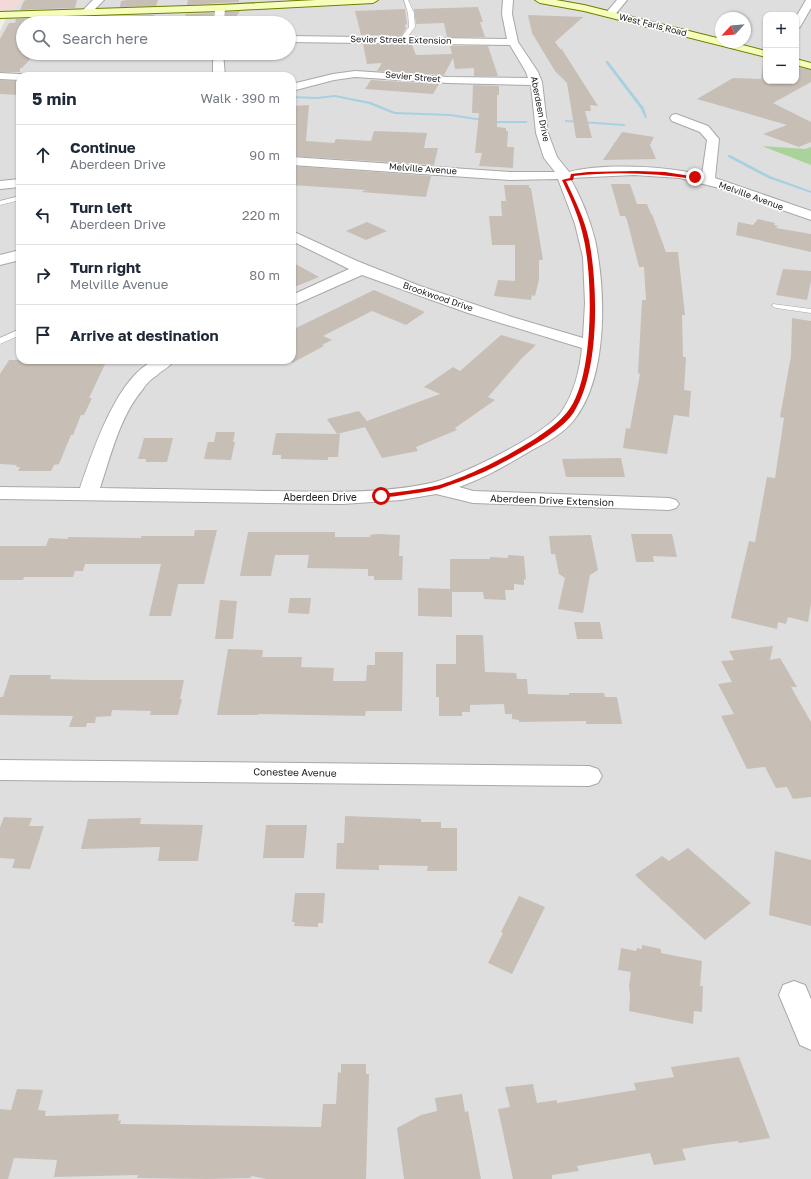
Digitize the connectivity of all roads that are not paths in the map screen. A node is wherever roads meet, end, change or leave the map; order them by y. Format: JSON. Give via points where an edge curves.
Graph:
{"nodes":[{"id":1,"x":99,"y":0,"type":"edge"},
{"id":2,"x":356,"y":0,"type":"edge"},
{"id":3,"x":373,"y":0,"type":"edge"},
{"id":4,"x":406,"y":0,"type":"edge"},
{"id":5,"x":508,"y":0,"type":"edge"},
{"id":6,"x":540,"y":0,"type":"edge"},
{"id":7,"x":622,"y":0,"type":"edge"},
{"id":8,"x":811,"y":0,"type":"edge"},
{"id":9,"x":556,"y":1,"type":"edge"},
{"id":10,"x":220,"y":8,"type":"junction"},
{"id":11,"x":86,"y":12,"type":"junction"},
{"id":12,"x":610,"y":14,"type":"junction"},
{"id":13,"x":0,"y":15,"type":"edge"},
{"id":14,"x":219,"y":16,"type":"edge"},
{"id":15,"x":799,"y":20,"type":"edge"},
{"id":16,"x":296,"y":39,"type":"edge"},
{"id":17,"x":407,"y":41,"type":"junction"},
{"id":18,"x":513,"y":42,"type":"junction"},
{"id":19,"x":763,"y":52,"type":"edge"},
{"id":20,"x":218,"y":60,"type":"edge"},
{"id":21,"x":799,"y":63,"type":"edge"},
{"id":22,"x":811,"y":66,"type":"edge"},
{"id":23,"x":219,"y":72,"type":"edge"},
{"id":24,"x":0,"y":76,"type":"edge"},
{"id":25,"x":16,"y":77,"type":"edge"},
{"id":26,"x":536,"y":82,"type":"junction"},
{"id":27,"x":296,"y":87,"type":"edge"},
{"id":28,"x":676,"y":118,"type":"dead end"},
{"id":29,"x":296,"y":161,"type":"edge"},
{"id":30,"x":563,"y":176,"type":"junction"},
{"id":31,"x":708,"y":181,"type":"junction"},
{"id":32,"x":16,"y":183,"type":"edge"},
{"id":33,"x":0,"y":185,"type":"edge"},
{"id":34,"x":16,"y":199,"type":"edge"},
{"id":35,"x":0,"y":203,"type":"edge"},
{"id":36,"x":811,"y":216,"type":"edge"},
{"id":37,"x":296,"y":237,"type":"edge"},
{"id":38,"x":16,"y":256,"type":"edge"},
{"id":39,"x":0,"y":260,"type":"edge"},
{"id":40,"x":362,"y":269,"type":"junction"},
{"id":41,"x":296,"y":299,"type":"edge"},
{"id":42,"x":776,"y":306,"type":"dead end"},
{"id":43,"x":811,"y":311,"type":"edge"},
{"id":44,"x":16,"y":334,"type":"edge"},
{"id":45,"x":0,"y":341,"type":"edge"},
{"id":46,"x":590,"y":344,"type":"junction"},
{"id":47,"x":161,"y":364,"type":"edge"},
{"id":48,"x":436,"y":488,"type":"junction"},
{"id":49,"x":0,"y":493,"type":"edge"},
{"id":50,"x":88,"y":494,"type":"junction"},
{"id":51,"x":669,"y":504,"type":"dead end"},
{"id":52,"x":0,"y":770,"type":"edge"},
{"id":53,"x":589,"y":776,"type":"dead end"},
{"id":54,"x":794,"y":995,"type":"dead end"},
{"id":55,"x":811,"y":1035,"type":"edge"}],
"edges":[{"from":1,"to":11,"type":"street"},
{"from":2,"to":3,"type":"main road"},
{"from":2,"to":10,"type":"main road"},
{"from":4,"to":17,"type":"lane","via":[[411,13],[412,27],[406,35]]},
{"from":5,"to":18,"type":"street","name":"Aberdeen Drive","via":[[507,14]]},
{"from":6,"to":9,"type":"main road","name":"West Faris Road"},
{"from":7,"to":12,"type":"street"},
{"from":8,"to":15,"type":"street"},
{"from":9,"to":12,"type":"main road","name":"West Faris Road"},
{"from":10,"to":11,"type":"main road"},
{"from":10,"to":14,"type":"street"},
{"from":11,"to":13,"type":"main road"},
{"from":12,"to":19,"type":"main road","name":"West Faris Road"},
{"from":16,"to":17,"type":"street","name":"Sevier Street Extension"},
{"from":17,"to":18,"type":"street","name":"Sevier Street Extension"},
{"from":18,"to":26,"type":"street","name":"Aberdeen Drive"},
{"from":20,"to":23,"type":"street"},
{"from":21,"to":22,"type":"main road"},
{"from":24,"to":25,"type":"street"},
{"from":26,"to":27,"type":"street","name":"Sevier Street","via":[[355,74]]},
{"from":26,"to":30,"type":"street","name":"Aberdeen Drive","via":[[542,133],[551,158]]},
{"from":28,"to":31,"type":"street","via":[[704,129],[713,139]]},
{"from":29,"to":30,"type":"street","name":"Melville Avenue","via":[[510,176]]},
{"from":30,"to":31,"type":"street","name":"Melville Avenue","via":[[637,172],[680,175]]},
{"from":30,"to":46,"type":"street","name":"Aberdeen Drive","via":[[586,239],[593,309]]},
{"from":31,"to":36,"type":"street","name":"Melville Avenue"},
{"from":32,"to":33,"type":"street"},
{"from":34,"to":35,"type":"lane"},
{"from":37,"to":40,"type":"street","name":"Brookwood Drive"},
{"from":38,"to":39,"type":"street"},
{"from":40,"to":41,"type":"street"},
{"from":40,"to":46,"type":"street","name":"Brookwood Drive","via":[[494,317]]},
{"from":42,"to":43,"type":"lane"},
{"from":44,"to":45,"type":"lane"},
{"from":46,"to":48,"type":"street","name":"Aberdeen Drive","via":[[589,364],[580,394],[571,412],[557,426],[494,465]]},
{"from":47,"to":50,"type":"street","via":[[133,388],[118,412]]},
{"from":48,"to":50,"type":"street","name":"Aberdeen Drive","via":[[381,496],[343,498]]},
{"from":48,"to":51,"type":"street","name":"Aberdeen Drive Extension","via":[[473,497]]},
{"from":49,"to":50,"type":"street","name":"Aberdeen Drive"},
{"from":52,"to":53,"type":"street","name":"Conestee Avenue"},
{"from":54,"to":55,"type":"street"}]}
